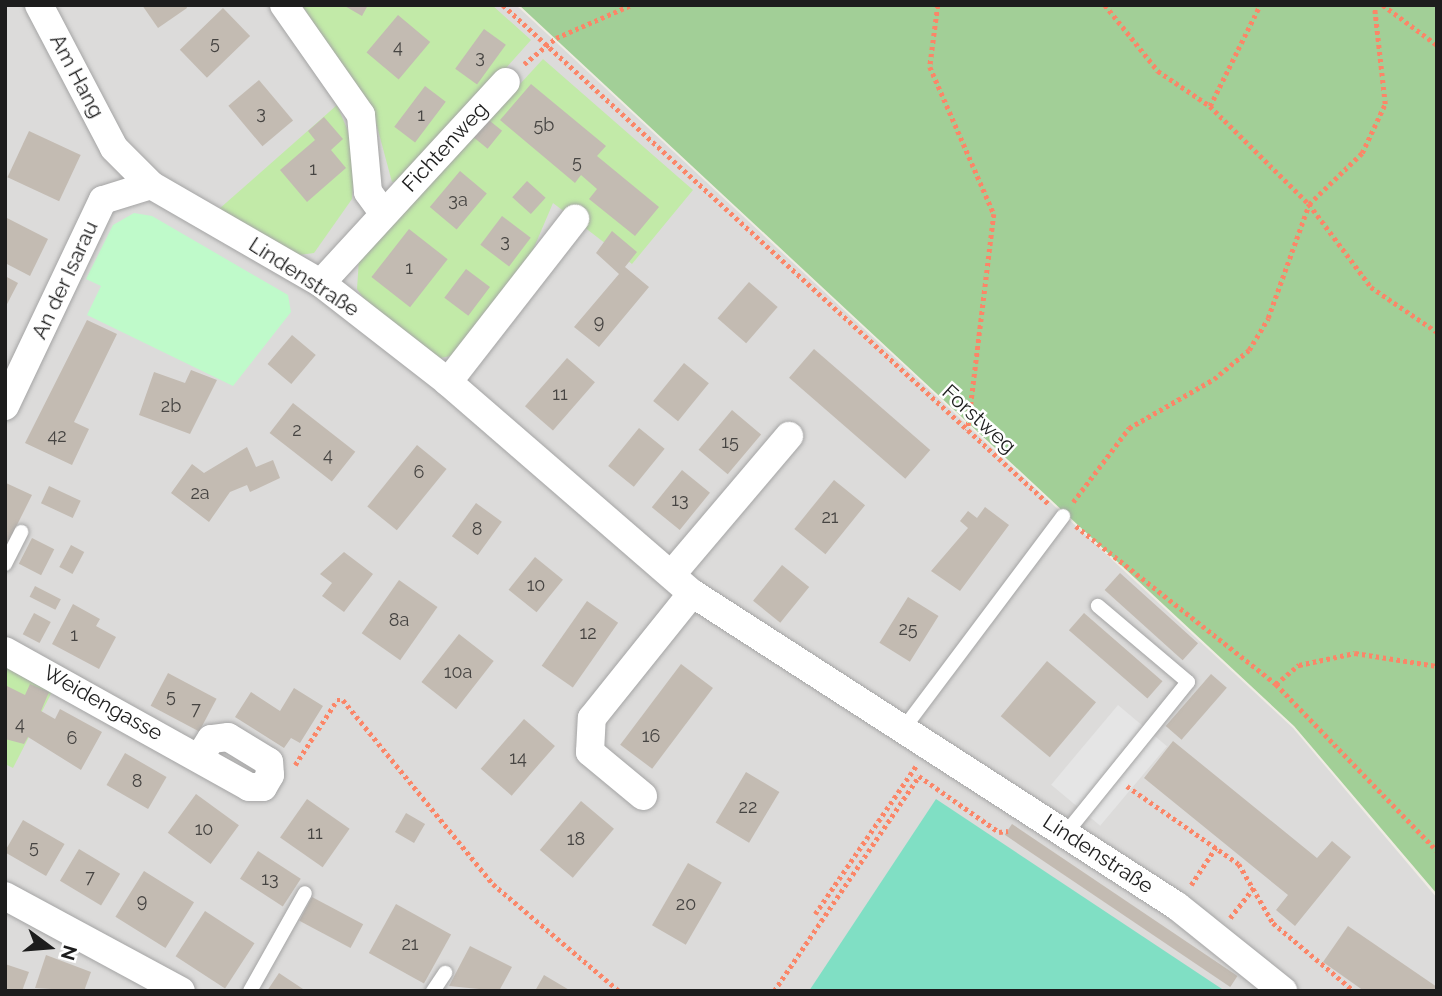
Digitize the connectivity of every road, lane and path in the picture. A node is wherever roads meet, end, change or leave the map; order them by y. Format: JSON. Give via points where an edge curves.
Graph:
{"nodes":[{"id":1,"x":39,"y":5,"type":"edge"},
{"id":2,"x":284,"y":5,"type":"edge"},
{"id":3,"x":503,"y":5,"type":"edge"},
{"id":4,"x":631,"y":5,"type":"edge"},
{"id":5,"x":938,"y":5,"type":"edge"},
{"id":6,"x":1105,"y":5,"type":"edge"},
{"id":7,"x":1259,"y":5,"type":"edge"},
{"id":8,"x":1374,"y":5,"type":"edge"},
{"id":9,"x":1384,"y":5,"type":"edge"},
{"id":10,"x":547,"y":45,"type":"junction"},
{"id":11,"x":1437,"y":45,"type":"edge"},
{"id":12,"x":506,"y":82,"type":"joint"},
{"id":13,"x":1210,"y":106,"type":"junction"},
{"id":14,"x":114,"y":148,"type":"junction"},
{"id":15,"x":151,"y":185,"type":"junction"},
{"id":16,"x":103,"y":200,"type":"junction"},
{"id":17,"x":1309,"y":204,"type":"junction"},
{"id":18,"x":383,"y":213,"type":"junction"},
{"id":19,"x":575,"y":219,"type":"dead end"},
{"id":20,"x":321,"y":283,"type":"junction"},
{"id":21,"x":1437,"y":332,"type":"edge"},
{"id":22,"x":448,"y":382,"type":"junction"},
{"id":23,"x":5,"y":406,"type":"edge"},
{"id":24,"x":968,"y":430,"type":"junction"},
{"id":25,"x":789,"y":436,"type":"dead end"},
{"id":26,"x":1063,"y":516,"type":"junction"},
{"id":27,"x":20,"y":532,"type":"dead end"},
{"id":28,"x":5,"y":564,"type":"edge"},
{"id":29,"x":682,"y":583,"type":"junction"},
{"id":30,"x":1098,"y":606,"type":"dead end"},
{"id":31,"x":5,"y":650,"type":"edge"},
{"id":32,"x":1437,"y":666,"type":"edge"},
{"id":33,"x":1276,"y":684,"type":"junction"},
{"id":34,"x":904,"y":728,"type":"junction"},
{"id":35,"x":929,"y":744,"type":"junction"},
{"id":36,"x":270,"y":775,"type":"joint"},
{"id":37,"x":1112,"y":775,"type":"junction"},
{"id":38,"x":643,"y":796,"type":"dead end"},
{"id":39,"x":1008,"y":831,"type":"dead end"},
{"id":40,"x":1066,"y":833,"type":"junction"},
{"id":41,"x":1216,"y":847,"type":"junction"},
{"id":42,"x":1437,"y":851,"type":"edge"},
{"id":43,"x":1255,"y":887,"type":"junction"},
{"id":44,"x":305,"y":893,"type":"dead end"},
{"id":45,"x":5,"y":895,"type":"edge"},
{"id":46,"x":1177,"y":906,"type":"junction"},
{"id":47,"x":815,"y":914,"type":"dead end"},
{"id":48,"x":1217,"y":934,"type":"junction"},
{"id":49,"x":444,"y":973,"type":"dead end"},
{"id":50,"x":181,"y":991,"type":"edge"},
{"id":51,"x":250,"y":991,"type":"edge"},
{"id":52,"x":433,"y":991,"type":"edge"},
{"id":53,"x":619,"y":991,"type":"edge"},
{"id":54,"x":774,"y":991,"type":"edge"},
{"id":55,"x":1283,"y":991,"type":"edge"},
{"id":56,"x":1354,"y":991,"type":"edge"}],
"edges":[{"from":1,"to":14,"type":"street","name":"Am Hang"},
{"from":2,"to":18,"type":"street","via":[[361,115],[369,192]]},
{"from":3,"to":10,"type":"path","name":"Forstweg"},
{"from":4,"to":10,"type":"path"},
{"from":5,"to":24,"type":"path","via":[[930,67],[994,214]]},
{"from":6,"to":13,"type":"path","via":[[1158,71]]},
{"from":7,"to":13,"type":"path"},
{"from":8,"to":17,"type":"path","via":[[1385,104],[1362,153]]},
{"from":9,"to":11,"type":"path"},
{"from":10,"to":12,"type":"path"},
{"from":10,"to":24,"type":"path","name":"Forstweg"},
{"from":12,"to":18,"type":"street","name":"Fichtenweg"},
{"from":13,"to":17,"type":"path"},
{"from":14,"to":15,"type":"street","name":"Am Hang"},
{"from":14,"to":16,"type":"street"},
{"from":15,"to":16,"type":"street","name":"An der Isarau"},
{"from":15,"to":20,"type":"street","name":"Lindenstraße"},
{"from":16,"to":23,"type":"street","name":"An der Isarau"},
{"from":17,"to":21,"type":"path","via":[[1371,287]]},
{"from":17,"to":26,"type":"path","via":[[1268,318],[1249,350],[1214,379],[1129,428]]},
{"from":18,"to":20,"type":"street","name":"Fichtenweg"},
{"from":19,"to":22,"type":"street"},
{"from":20,"to":22,"type":"street","name":"Lindenstraße"},
{"from":22,"to":29,"type":"street","name":"Lindenstraße"},
{"from":24,"to":26,"type":"path","name":"Forstweg"},
{"from":25,"to":29,"type":"street"},
{"from":26,"to":33,"type":"path","name":"Forstweg"},
{"from":26,"to":34,"type":"lane"},
{"from":27,"to":28,"type":"lane"},
{"from":29,"to":34,"type":"street","name":"Lindenstraße"},
{"from":29,"to":38,"type":"street","via":[[592,718],[590,752]]},
{"from":30,"to":37,"type":"lane","via":[[1188,682]]},
{"from":31,"to":36,"type":"street","name":"Weidengasse","via":[[249,787],[263,787]]},
{"from":32,"to":33,"type":"path","via":[[1354,653],[1299,665]]},
{"from":33,"to":42,"type":"path","name":"Forstweg"},
{"from":34,"to":35,"type":"street","name":"Lindenstraße"},
{"from":35,"to":40,"type":"street","name":"Lindenstraße"},
{"from":35,"to":47,"type":"path"},
{"from":36,"to":53,"type":"path","via":[[294,766],[337,700],[343,700],[493,884]]},
{"from":37,"to":40,"type":"lane"},
{"from":37,"to":41,"type":"path"},
{"from":39,"to":54,"type":"path","via":[[999,832],[919,776]]},
{"from":40,"to":46,"type":"street","name":"Lindenstraße"},
{"from":41,"to":43,"type":"path"},
{"from":41,"to":46,"type":"path"},
{"from":43,"to":48,"type":"path"},
{"from":43,"to":56,"type":"path","via":[[1273,923]]},
{"from":44,"to":51,"type":"lane"},
{"from":45,"to":50,"type":"street"},
{"from":46,"to":48,"type":"street","name":"Lindenstraße"},
{"from":48,"to":55,"type":"street","name":"Lindenstraße"},
{"from":49,"to":52,"type":"lane"}]}
